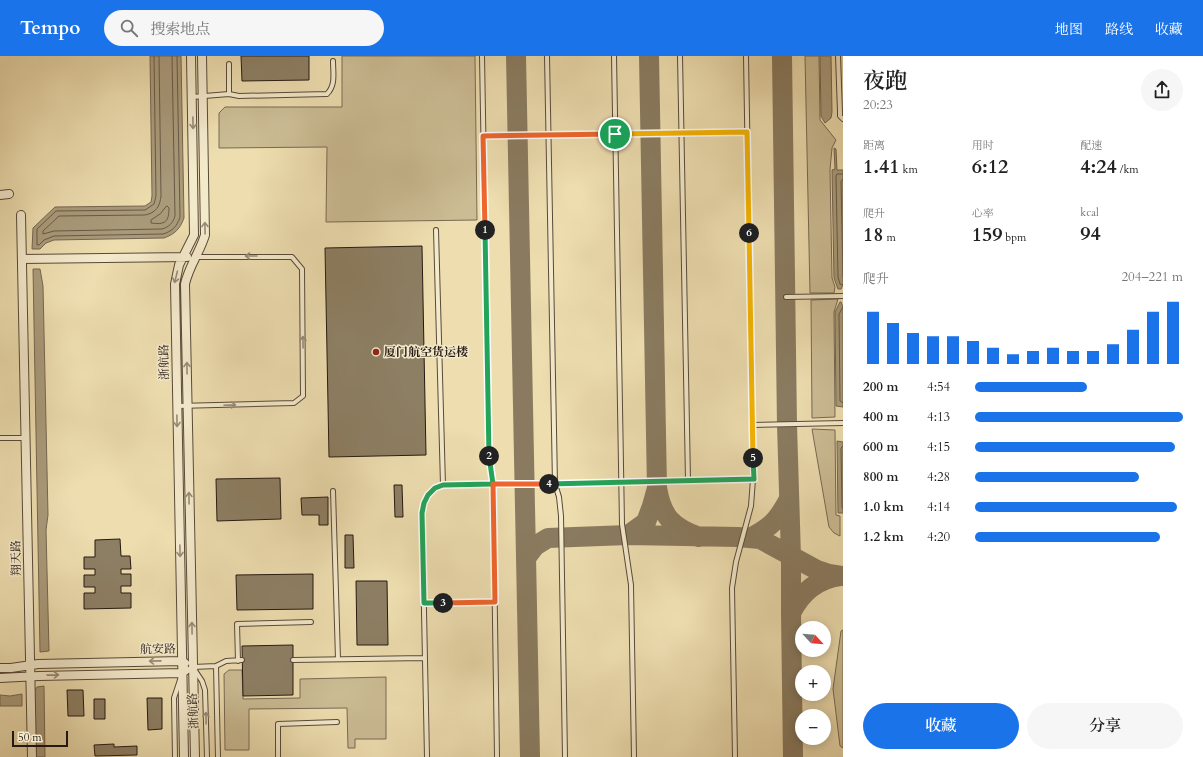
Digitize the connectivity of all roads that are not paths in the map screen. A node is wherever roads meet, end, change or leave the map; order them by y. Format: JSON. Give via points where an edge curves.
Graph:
{"nodes":[{"id":1,"x":192,"y":56,"type":"edge"},
{"id":2,"x":202,"y":56,"type":"edge"},
{"id":3,"x":482,"y":56,"type":"edge"},
{"id":4,"x":547,"y":56,"type":"edge"},
{"id":5,"x":614,"y":56,"type":"edge"},
{"id":6,"x":680,"y":56,"type":"edge"},
{"id":7,"x":746,"y":56,"type":"edge"},
{"id":8,"x":838,"y":56,"type":"edge"},
{"id":9,"x":333,"y":61,"type":"dead end"},
{"id":10,"x":229,"y":64,"type":"dead end"},
{"id":11,"x":229,"y":94,"type":"junction"},
{"id":12,"x":192,"y":96,"type":"junction"},
{"id":13,"x":203,"y":96,"type":"junction"},
{"id":14,"x":843,"y":119,"type":"edge"},
{"id":15,"x":747,"y":132,"type":"junction"},
{"id":16,"x":681,"y":133,"type":"junction"},
{"id":17,"x":615,"y":134,"type":"junction"},
{"id":18,"x":483,"y":136,"type":"junction"},
{"id":19,"x":549,"y":136,"type":"junction"},
{"id":20,"x":9,"y":194,"type":"dead end"},
{"id":21,"x":0,"y":195,"type":"edge"},
{"id":22,"x":22,"y":215,"type":"dead end"},
{"id":23,"x":436,"y":230,"type":"dead end"},
{"id":24,"x":183,"y":257,"type":"junction"},
{"id":25,"x":196,"y":257,"type":"junction"},
{"id":26,"x":22,"y":259,"type":"junction"},
{"id":27,"x":843,"y":296,"type":"edge"},
{"id":28,"x":786,"y":297,"type":"dead end"},
{"id":29,"x":177,"y":406,"type":"junction"},
{"id":30,"x":188,"y":406,"type":"junction"},
{"id":31,"x":843,"y":423,"type":"edge"},
{"id":32,"x":752,"y":425,"type":"junction"},
{"id":33,"x":0,"y":438,"type":"edge"},
{"id":34,"x":26,"y":438,"type":"junction"},
{"id":35,"x":754,"y":479,"type":"junction"},
{"id":36,"x":688,"y":480,"type":"junction"},
{"id":37,"x":622,"y":482,"type":"junction"},
{"id":38,"x":493,"y":484,"type":"junction"},
{"id":39,"x":555,"y":484,"type":"junction"},
{"id":40,"x":443,"y":485,"type":"junction"},
{"id":41,"x":333,"y":491,"type":"dead end"},
{"id":42,"x":495,"y":602,"type":"junction"},
{"id":43,"x":424,"y":603,"type":"junction"},
{"id":44,"x":311,"y":622,"type":"dead end"},
{"id":45,"x":425,"y":658,"type":"junction"},
{"id":46,"x":338,"y":659,"type":"junction"},
{"id":47,"x":293,"y":660,"type":"dead end"},
{"id":48,"x":182,"y":661,"type":"junction"},
{"id":49,"x":30,"y":665,"type":"junction"},
{"id":50,"x":216,"y":666,"type":"junction"},
{"id":51,"x":193,"y":667,"type":"junction"},
{"id":52,"x":0,"y":668,"type":"edge"},
{"id":53,"x":182,"y":673,"type":"junction"},
{"id":54,"x":30,"y":677,"type":"junction"},
{"id":55,"x":0,"y":678,"type":"edge"},
{"id":56,"x":337,"y":722,"type":"dead end"},
{"id":57,"x":32,"y":757,"type":"edge"},
{"id":58,"x":175,"y":757,"type":"edge"},
{"id":59,"x":184,"y":757,"type":"edge"},
{"id":60,"x":195,"y":757,"type":"edge"},
{"id":61,"x":207,"y":757,"type":"edge"},
{"id":62,"x":218,"y":757,"type":"edge"},
{"id":63,"x":278,"y":757,"type":"edge"},
{"id":64,"x":426,"y":757,"type":"edge"},
{"id":65,"x":498,"y":757,"type":"edge"},
{"id":66,"x":565,"y":757,"type":"edge"},
{"id":67,"x":634,"y":757,"type":"edge"},
{"id":68,"x":735,"y":757,"type":"edge"}],
"edges":[{"from":1,"to":12,"type":"street","name":"浙航路"},
{"from":2,"to":13,"type":"street","name":"浙航路"},
{"from":3,"to":18,"type":"lane"},
{"from":4,"to":19,"type":"lane"},
{"from":5,"to":17,"type":"lane"},
{"from":6,"to":16,"type":"lane"},
{"from":7,"to":15,"type":"lane"},
{"from":8,"to":14,"type":"lane","via":[[840,116]]},
{"from":9,"to":11,"type":"lane","via":[[334,83],[327,94]]},
{"from":10,"to":11,"type":"lane"},
{"from":11,"to":13,"type":"lane"},
{"from":12,"to":13,"type":"lane"},
{"from":12,"to":24,"type":"street","name":"浙航路","one_way":true,"via":[[194,234]]},
{"from":25,"to":13,"type":"street","name":"浙航路","one_way":true,"via":[[205,235]]},
{"from":15,"to":16,"type":"lane"},
{"from":15,"to":32,"type":"lane"},
{"from":16,"to":17,"type":"lane"},
{"from":16,"to":36,"type":"lane"},
{"from":17,"to":19,"type":"lane"},
{"from":17,"to":37,"type":"lane"},
{"from":18,"to":19,"type":"lane"},
{"from":18,"to":38,"type":"lane","via":[[490,458]]},
{"from":19,"to":39,"type":"lane"},
{"from":20,"to":21,"type":"street"},
{"from":22,"to":26,"type":"street","name":"翔天路"},
{"from":23,"to":40,"type":"lane"},
{"from":24,"to":25,"type":"street"},
{"from":24,"to":26,"type":"street"},
{"from":24,"to":29,"type":"street","name":"浙航路","one_way":true,"via":[[175,284]]},
{"from":30,"to":25,"type":"street","name":"浙航路","one_way":true,"via":[[185,284]]},
{"from":30,"to":25,"type":"lane","one_way":true,"via":[[294,403],[304,396],[302,269],[292,257]]},
{"from":26,"to":34,"type":"street","name":"翔天路"},
{"from":27,"to":28,"type":"lane"},
{"from":29,"to":30,"type":"lane"},
{"from":29,"to":48,"type":"street","name":"浙航路","one_way":true},
{"from":51,"to":30,"type":"street","name":"浙航路","one_way":true},
{"from":31,"to":32,"type":"lane"},
{"from":32,"to":35,"type":"lane"},
{"from":33,"to":34,"type":"lane"},
{"from":34,"to":49,"type":"street","name":"翔天路"},
{"from":35,"to":36,"type":"lane"},
{"from":35,"to":68,"type":"lane","via":[[751,506],[732,588]]},
{"from":36,"to":37,"type":"lane"},
{"from":37,"to":39,"type":"lane"},
{"from":37,"to":67,"type":"lane","via":[[622,524],[631,585]]},
{"from":38,"to":39,"type":"lane"},
{"from":38,"to":40,"type":"lane"},
{"from":38,"to":42,"type":"lane"},
{"from":39,"to":66,"type":"lane","via":[[561,516]]},
{"from":40,"to":43,"type":"lane","via":[[428,495],[422,513]]},
{"from":41,"to":46,"type":"lane"},
{"from":42,"to":43,"type":"lane"},
{"from":42,"to":65,"type":"lane"},
{"from":43,"to":45,"type":"lane"},
{"from":44,"to":50,"type":"lane","via":[[238,624],[240,660],[226,661]]},
{"from":45,"to":46,"type":"lane"},
{"from":45,"to":64,"type":"lane"},
{"from":46,"to":47,"type":"lane"},
{"from":48,"to":49,"type":"street","name":"航安路","one_way":true},
{"from":48,"to":51,"type":"street","name":"航安路"},
{"from":48,"to":53,"type":"street","name":"浙航路"},
{"from":49,"to":52,"type":"street","name":"航安路"},
{"from":49,"to":54,"type":"street","name":"翔天路"},
{"from":50,"to":51,"type":"lane"},
{"from":50,"to":62,"type":"lane"},
{"from":51,"to":53,"type":"street","name":"航安路"},
{"from":51,"to":60,"type":"street","name":"浙航路"},
{"from":61,"to":51,"type":"lane","name":"浙航路","one_way":true,"via":[[205,690]]},
{"from":54,"to":53,"type":"street","name":"航安路","one_way":true},
{"from":53,"to":58,"type":"lane","name":"浙航路","via":[[174,698]]},
{"from":53,"to":59,"type":"street","name":"浙航路"},
{"from":54,"to":55,"type":"street","name":"航安路"},
{"from":54,"to":57,"type":"street","name":"翔天路"},
{"from":56,"to":63,"type":"lane","via":[[278,724]]}]}
